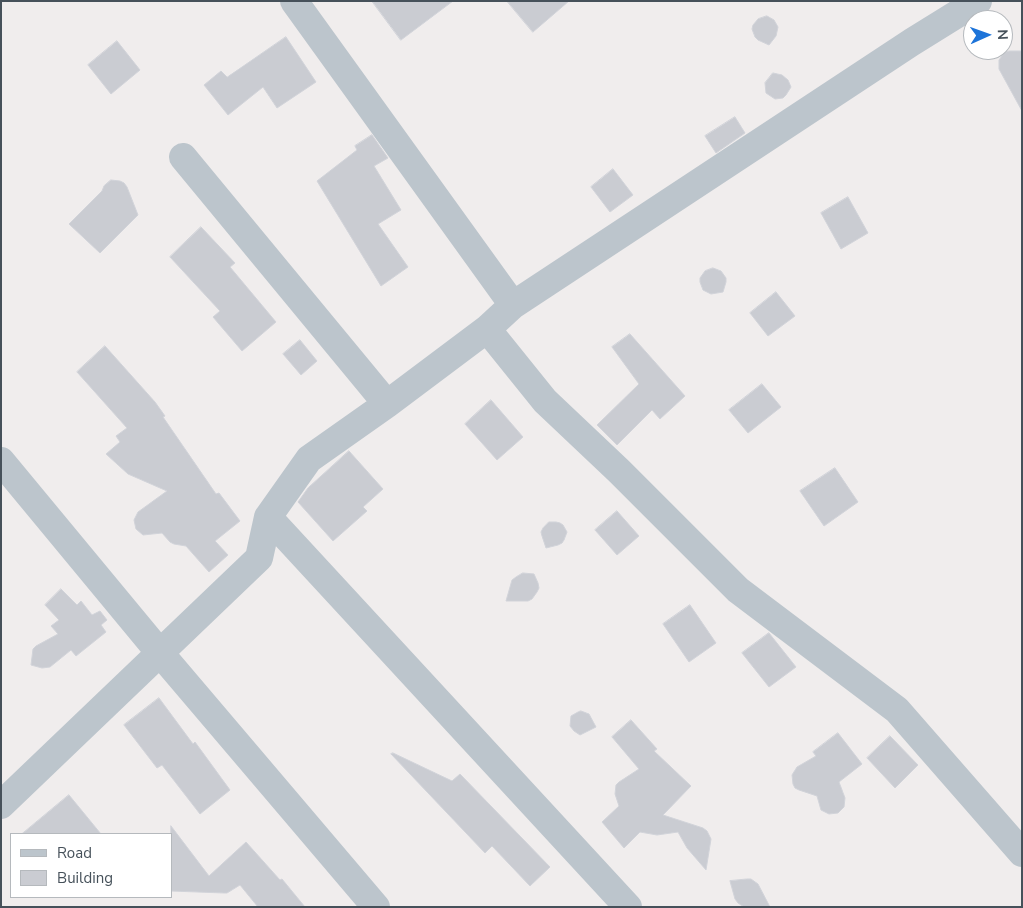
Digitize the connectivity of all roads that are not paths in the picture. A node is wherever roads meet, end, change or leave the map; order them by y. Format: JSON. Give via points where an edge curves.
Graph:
{"nodes":[{"id":1,"x":294,"y":1,"type":"edge"},
{"id":2,"x":978,"y":1,"type":"edge"},
{"id":3,"x":183,"y":157,"type":"dead end"},
{"id":4,"x":513,"y":305,"type":"junction"},
{"id":5,"x":486,"y":329,"type":"junction"},
{"id":6,"x":387,"y":404,"type":"junction"},
{"id":7,"x":1,"y":462,"type":"edge"},
{"id":8,"x":268,"y":517,"type":"junction"},
{"id":9,"x":160,"y":653,"type":"junction"},
{"id":10,"x":1,"y":805,"type":"edge"},
{"id":11,"x":1022,"y":854,"type":"edge"},
{"id":12,"x":376,"y":907,"type":"edge"},
{"id":13,"x":628,"y":907,"type":"edge"}],
"edges":[{"from":1,"to":4,"type":"street"},
{"from":2,"to":4,"type":"street"},
{"from":3,"to":6,"type":"street"},
{"from":4,"to":5,"type":"street"},
{"from":5,"to":6,"type":"street"},
{"from":5,"to":11,"type":"street","via":[[545,401],[738,590],[897,710]]},
{"from":6,"to":8,"type":"street","via":[[309,459]]},
{"from":7,"to":9,"type":"street"},
{"from":8,"to":9,"type":"street","via":[[259,558]]},
{"from":8,"to":13,"type":"street"},
{"from":9,"to":10,"type":"street"},
{"from":9,"to":12,"type":"street"}]}
